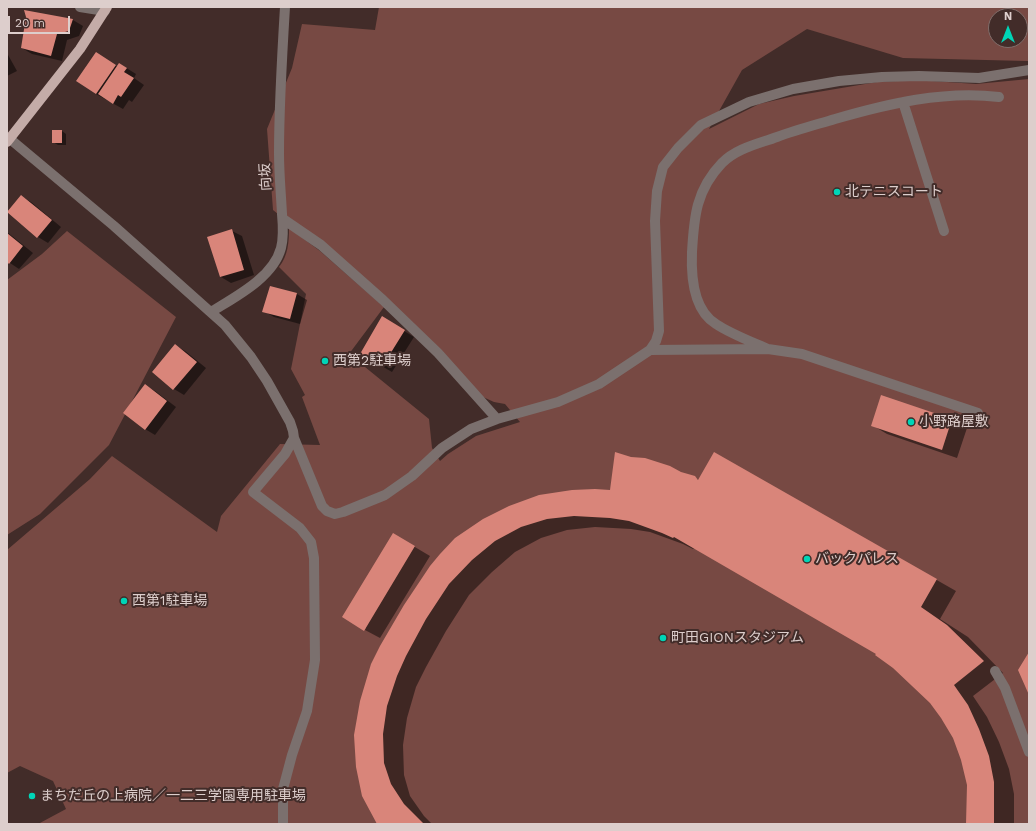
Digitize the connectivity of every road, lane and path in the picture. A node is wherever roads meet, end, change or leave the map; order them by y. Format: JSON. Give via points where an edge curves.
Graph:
{"nodes":[{"id":1,"x":80,"y":7,"type":"edge"},
{"id":2,"x":285,"y":7,"type":"edge"},
{"id":3,"x":106,"y":9,"type":"edge"},
{"id":4,"x":1029,"y":70,"type":"edge"},
{"id":5,"x":999,"y":97,"type":"dead end"},
{"id":6,"x":903,"y":102,"type":"junction"},
{"id":7,"x":8,"y":141,"type":"edge"},
{"id":8,"x":283,"y":219,"type":"junction"},
{"id":9,"x":944,"y":230,"type":"dead end"},
{"id":10,"x":211,"y":312,"type":"junction"},
{"id":11,"x":768,"y":349,"type":"junction"},
{"id":12,"x":650,"y":350,"type":"junction"},
{"id":13,"x":978,"y":413,"type":"dead end"},
{"id":14,"x":497,"y":419,"type":"junction"},
{"id":15,"x":294,"y":438,"type":"junction"},
{"id":16,"x":995,"y":671,"type":"dead end"},
{"id":17,"x":1029,"y":752,"type":"edge"},
{"id":18,"x":283,"y":824,"type":"edge"}],
"edges":[{"from":1,"to":3,"type":"street"},
{"from":2,"to":8,"type":"street","name":"向坂","via":[[279,155]]},
{"from":3,"to":7,"type":"main road","via":[[80,49]]},
{"from":4,"to":12,"type":"street","via":[[979,78],[919,76],[839,81],[793,89],[749,102],[701,125],[663,167],[657,191],[655,221],[659,331]]},
{"from":5,"to":6,"type":"street","via":[[968,95]]},
{"from":6,"to":9,"type":"street"},
{"from":6,"to":11,"type":"street","via":[[791,132],[732,154],[722,163],[703,190],[696,207],[692,256],[694,287],[701,308],[715,324]]},
{"from":7,"to":10,"type":"street","via":[[114,226]]},
{"from":8,"to":10,"type":"street","name":"向坂","via":[[281,248],[273,264],[262,278]]},
{"from":8,"to":14,"type":"street","via":[[321,245],[383,300],[438,354]]},
{"from":10,"to":15,"type":"street","via":[[251,357],[267,381],[290,422]]},
{"from":11,"to":12,"type":"street"},
{"from":11,"to":13,"type":"street","via":[[802,354]]},
{"from":12,"to":14,"type":"street","via":[[600,384],[558,402]]},
{"from":14,"to":15,"type":"street","via":[[471,429],[442,448],[412,476],[385,495],[335,514],[322,506]]},
{"from":15,"to":18,"type":"street","via":[[285,454],[253,492],[300,528],[311,542],[314,558],[315,660],[307,711],[283,789]]},
{"from":16,"to":17,"type":"street","via":[[1005,688]]}]}
